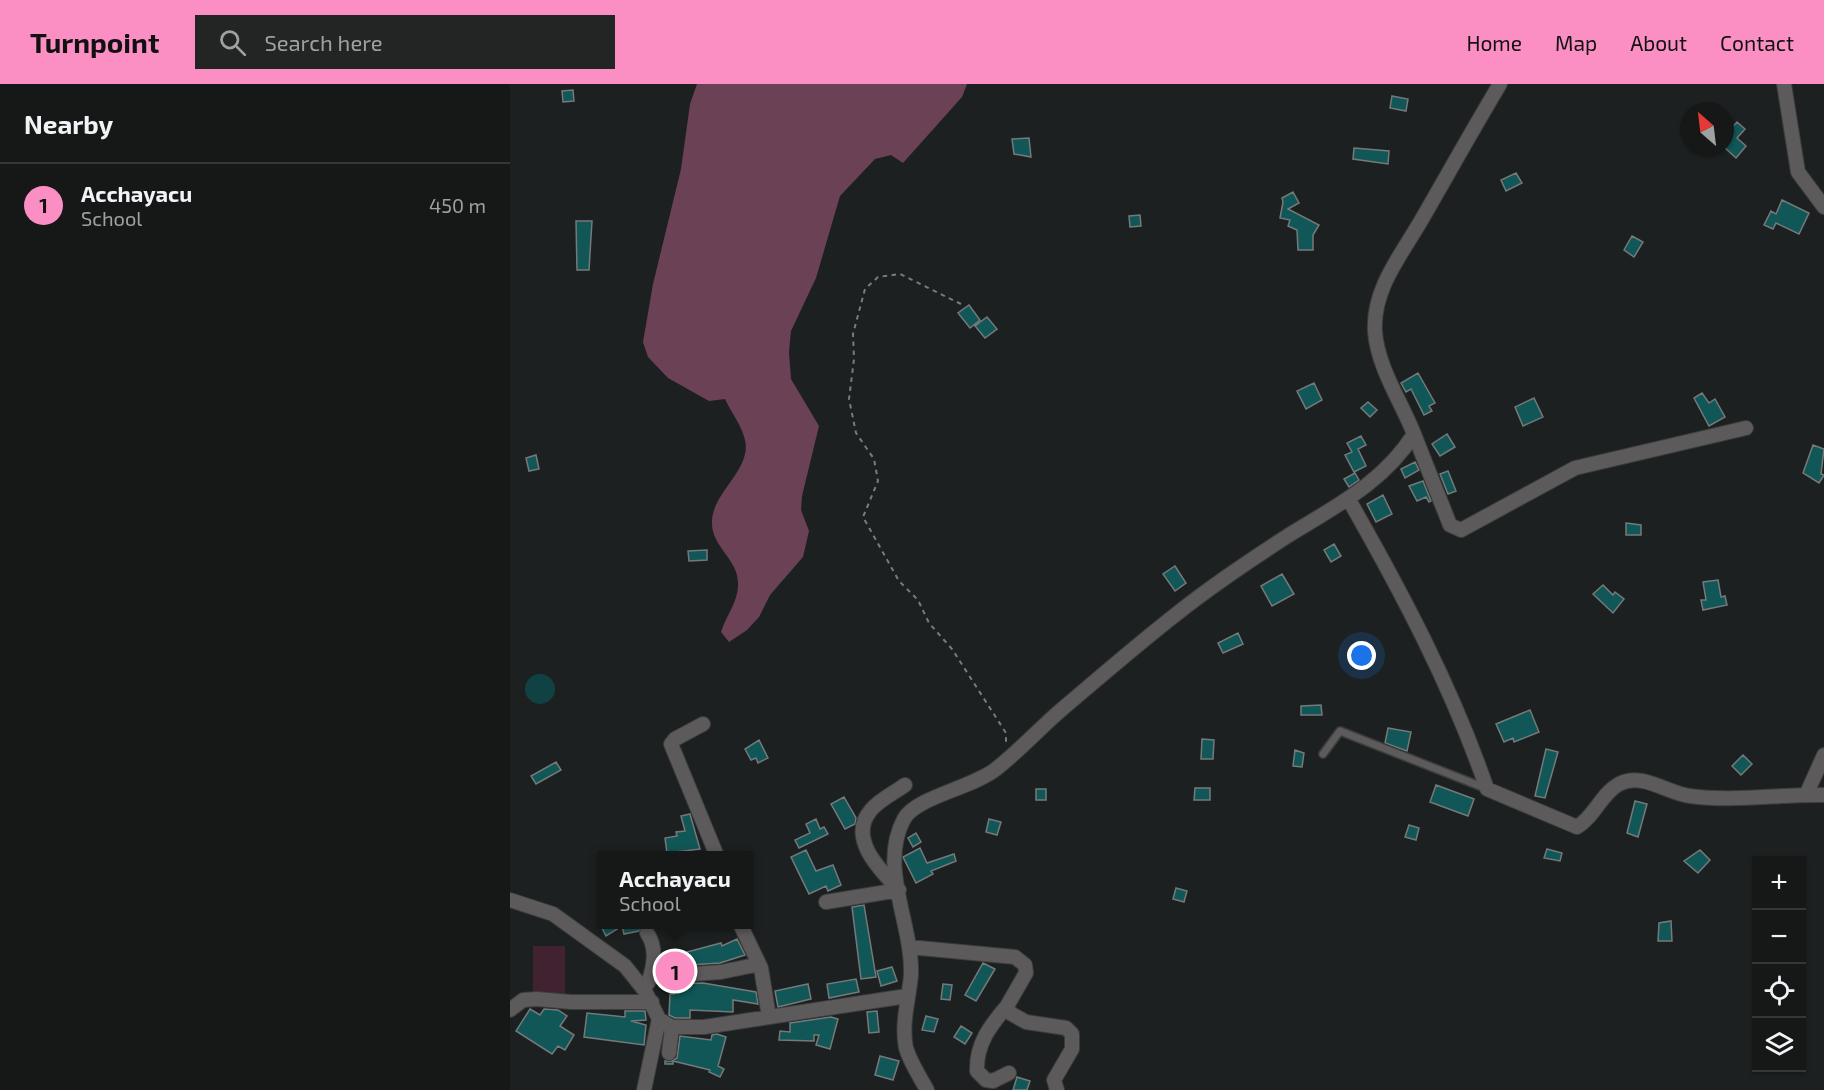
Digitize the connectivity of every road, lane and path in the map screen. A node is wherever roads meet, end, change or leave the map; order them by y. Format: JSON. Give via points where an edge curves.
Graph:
{"nodes":[{"id":1,"x":1500,"y":84,"type":"edge"},
{"id":2,"x":1784,"y":84,"type":"edge"},
{"id":3,"x":1824,"y":207,"type":"edge"},
{"id":4,"x":961,"y":304,"type":"dead end"},
{"id":5,"x":1746,"y":428,"type":"dead end"},
{"id":6,"x":1414,"y":434,"type":"junction"},
{"id":7,"x":1348,"y":500,"type":"junction"},
{"id":8,"x":703,"y":724,"type":"dead end"},
{"id":9,"x":1323,"y":754,"type":"dead end"},
{"id":10,"x":1824,"y":755,"type":"edge"},
{"id":11,"x":997,"y":769,"type":"junction"},
{"id":12,"x":905,"y":785,"type":"dead end"},
{"id":13,"x":1487,"y":789,"type":"junction"},
{"id":14,"x":1806,"y":795,"type":"junction"},
{"id":15,"x":1824,"y":795,"type":"edge"},
{"id":16,"x":715,"y":851,"type":"edge"},
{"id":17,"x":899,"y":890,"type":"junction"},
{"id":18,"x":510,"y":900,"type":"edge"},
{"id":19,"x":826,"y":902,"type":"dead end"},
{"id":20,"x":742,"y":929,"type":"edge"},
{"id":21,"x":647,"y":933,"type":"dead end"},
{"id":22,"x":909,"y":947,"type":"junction"},
{"id":23,"x":755,"y":965,"type":"dead end"},
{"id":24,"x":650,"y":977,"type":"junction"},
{"id":25,"x":649,"y":996,"type":"junction"},
{"id":26,"x":907,"y":996,"type":"junction"},
{"id":27,"x":1007,"y":1006,"type":"junction"},
{"id":28,"x":510,"y":1010,"type":"edge"},
{"id":29,"x":769,"y":1017,"type":"junction"},
{"id":30,"x":659,"y":1019,"type":"junction"},
{"id":31,"x":672,"y":1027,"type":"junction"},
{"id":32,"x":669,"y":1053,"type":"dead end"},
{"id":33,"x":1009,"y":1073,"type":"dead end"},
{"id":34,"x":644,"y":1090,"type":"edge"},
{"id":35,"x":927,"y":1090,"type":"edge"},
{"id":36,"x":1057,"y":1090,"type":"edge"}],
"edges":[{"from":1,"to":6,"type":"street","via":[[1395,262],[1377,306],[1378,347]]},
{"from":2,"to":3,"type":"street","via":[[1798,172]]},
{"from":4,"to":11,"type":"path","via":[[900,274],[878,277],[865,289],[856,315],[849,399],[856,433],[874,459],[878,481],[863,517],[899,581],[918,600],[929,623],[952,649],[1006,733],[1007,743],[998,758]]},
{"from":5,"to":6,"type":"street","via":[[1575,468],[1461,530],[1450,525]]},
{"from":6,"to":7,"type":"street","via":[[1401,455]]},
{"from":7,"to":11,"type":"street","via":[[1288,536],[1179,612]]},
{"from":7,"to":13,"type":"street","via":[[1405,598],[1470,741]]},
{"from":8,"to":16,"type":"street","via":[[671,744]]},
{"from":9,"to":13,"type":"lane","via":[[1340,731]]},
{"from":10,"to":14,"type":"street"},
{"from":11,"to":17,"type":"street","via":[[979,782],[926,800],[905,817],[895,853]]},
{"from":12,"to":17,"type":"street","via":[[870,810],[862,830],[864,845]]},
{"from":13,"to":14,"type":"street","via":[[1577,826],[1586,822],[1607,793],[1631,780],[1689,796]]},
{"from":14,"to":15,"type":"street"},
{"from":17,"to":19,"type":"street"},
{"from":17,"to":22,"type":"street"},
{"from":18,"to":25,"type":"street","via":[[552,914],[625,966]]},
{"from":20,"to":29,"type":"street","via":[[761,968]]},
{"from":21,"to":24,"type":"street","via":[[654,958]]},
{"from":22,"to":26,"type":"street","via":[[911,974]]},
{"from":22,"to":27,"type":"street","via":[[1015,957],[1025,965],[1026,973]]},
{"from":23,"to":24,"type":"street","via":[[721,972]]},
{"from":24,"to":25,"type":"street"},
{"from":25,"to":28,"type":"street","via":[[571,1002],[524,1000]]},
{"from":25,"to":30,"type":"street"},
{"from":26,"to":29,"type":"street"},
{"from":26,"to":35,"type":"street","via":[[907,1050]]},
{"from":27,"to":33,"type":"street","via":[[976,1054],[977,1071],[986,1080]]},
{"from":27,"to":36,"type":"street","via":[[1010,1013],[1026,1022],[1066,1028],[1072,1034],[1072,1049],[1054,1080]]},
{"from":29,"to":31,"type":"street","via":[[704,1027]]},
{"from":30,"to":31,"type":"street"},
{"from":30,"to":34,"type":"street"},
{"from":31,"to":32,"type":"street"}]}
